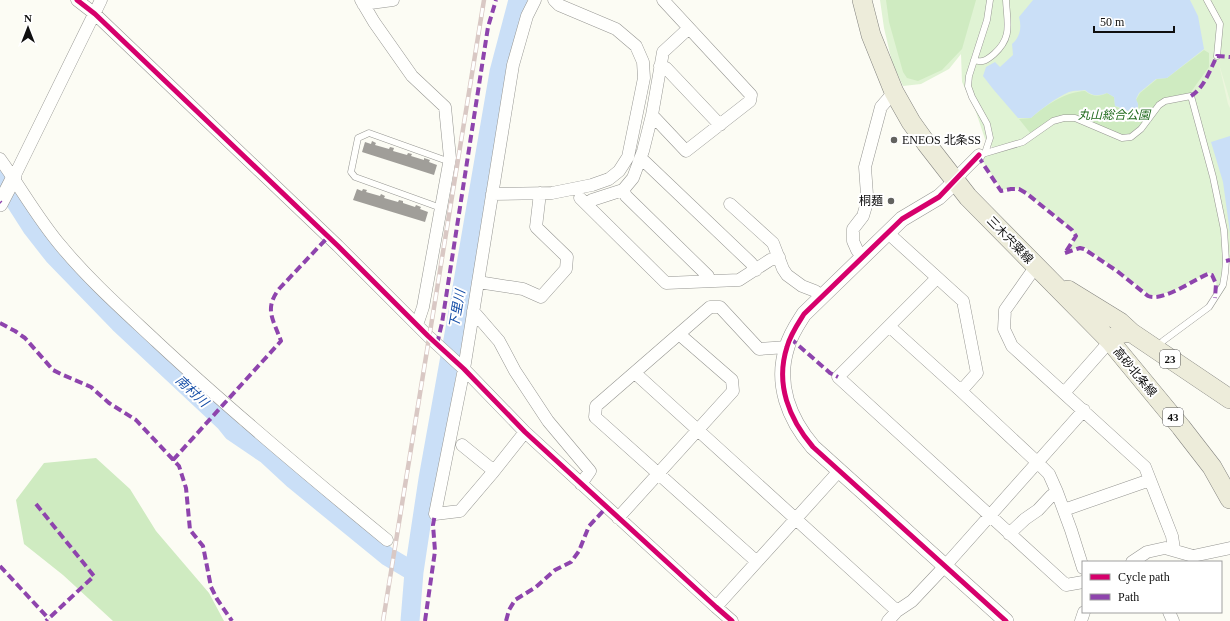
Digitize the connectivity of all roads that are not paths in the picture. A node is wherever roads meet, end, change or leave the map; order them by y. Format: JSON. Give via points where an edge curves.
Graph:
{"nodes":[{"id":1,"x":77,"y":0,"type":"edge"},
{"id":2,"x":101,"y":0,"type":"edge"},
{"id":3,"x":393,"y":0,"type":"edge"},
{"id":4,"x":534,"y":0,"type":"edge"},
{"id":5,"x":554,"y":0,"type":"edge"},
{"id":6,"x":663,"y":0,"type":"edge"},
{"id":7,"x":862,"y":0,"type":"edge"},
{"id":8,"x":990,"y":0,"type":"edge"},
{"id":9,"x":1006,"y":0,"type":"edge"},
{"id":10,"x":1207,"y":0,"type":"edge"},
{"id":11,"x":362,"y":2,"type":"edge"},
{"id":12,"x":95,"y":14,"type":"junction"},
{"id":13,"x":689,"y":28,"type":"junction"},
{"id":14,"x":1217,"y":56,"type":"dead end"},
{"id":15,"x":974,"y":60,"type":"junction"},
{"id":16,"x":660,"y":66,"type":"junction"},
{"id":17,"x":894,"y":92,"type":"junction"},
{"id":18,"x":652,"y":115,"type":"junction"},
{"id":19,"x":720,"y":125,"type":"junction"},
{"id":20,"x":983,"y":154,"type":"junction"},
{"id":21,"x":0,"y":159,"type":"edge"},
{"id":22,"x":640,"y":159,"type":"junction"},
{"id":23,"x":450,"y":162,"type":"junction"},
{"id":24,"x":14,"y":177,"type":"junction"},
{"id":25,"x":955,"y":182,"type":"junction"},
{"id":26,"x":623,"y":190,"type":"junction"},
{"id":27,"x":540,"y":193,"type":"junction"},
{"id":28,"x":492,"y":194,"type":"junction"},
{"id":29,"x":0,"y":204,"type":"edge"},
{"id":30,"x":730,"y":204,"type":"dead end"},
{"id":31,"x":441,"y":208,"type":"junction"},
{"id":32,"x":888,"y":233,"type":"junction"},
{"id":33,"x":778,"y":257,"type":"junction"},
{"id":34,"x":863,"y":257,"type":"junction"},
{"id":35,"x":756,"y":270,"type":"junction"},
{"id":36,"x":1040,"y":271,"type":"junction"},
{"id":37,"x":937,"y":278,"type":"junction"},
{"id":38,"x":709,"y":281,"type":"junction"},
{"id":39,"x":478,"y":282,"type":"junction"},
{"id":40,"x":823,"y":297,"type":"junction"},
{"id":41,"x":473,"y":311,"type":"junction"},
{"id":42,"x":417,"y":325,"type":"junction"},
{"id":43,"x":889,"y":326,"type":"junction"},
{"id":44,"x":679,"y":334,"type":"junction"},
{"id":45,"x":1132,"y":334,"type":"junction"},
{"id":46,"x":1110,"y":341,"type":"junction"},
{"id":47,"x":787,"y":347,"type":"junction"},
{"id":48,"x":1156,"y":349,"type":"junction"},
{"id":49,"x":462,"y":367,"type":"junction"},
{"id":50,"x":634,"y":373,"type":"junction"},
{"id":51,"x":962,"y":391,"type":"junction"},
{"id":52,"x":1064,"y":393,"type":"junction"},
{"id":53,"x":1230,"y":399,"type":"edge"},
{"id":54,"x":1084,"y":410,"type":"junction"},
{"id":55,"x":698,"y":430,"type":"junction"},
{"id":56,"x":525,"y":432,"type":"junction"},
{"id":57,"x":462,"y":445,"type":"dead end"},
{"id":58,"x":1038,"y":463,"type":"junction"},
{"id":59,"x":840,"y":471,"type":"junction"},
{"id":60,"x":494,"y":472,"type":"junction"},
{"id":61,"x":658,"y":473,"type":"junction"},
{"id":62,"x":1150,"y":480,"type":"junction"},
{"id":63,"x":581,"y":484,"type":"junction"},
{"id":64,"x":1057,"y":492,"type":"junction"},
{"id":65,"x":1230,"y":499,"type":"edge"},
{"id":66,"x":1064,"y":510,"type":"junction"},
{"id":67,"x":990,"y":516,"type":"junction"},
{"id":68,"x":618,"y":518,"type":"junction"},
{"id":69,"x":796,"y":518,"type":"junction"},
{"id":70,"x":1009,"y":534,"type":"junction"},
{"id":71,"x":386,"y":540,"type":"dead end"},
{"id":72,"x":1230,"y":548,"type":"edge"},
{"id":73,"x":1174,"y":549,"type":"junction"},
{"id":74,"x":1149,"y":557,"type":"edge"},
{"id":75,"x":756,"y":561,"type":"junction"},
{"id":76,"x":1135,"y":561,"type":"edge"},
{"id":77,"x":1082,"y":565,"type":"edge"},
{"id":78,"x":945,"y":566,"type":"junction"},
{"id":79,"x":1082,"y":582,"type":"edge"},
{"id":80,"x":716,"y":607,"type":"junction"},
{"id":81,"x":897,"y":611,"type":"junction"},
{"id":82,"x":732,"y":621,"type":"edge"},
{"id":83,"x":888,"y":621,"type":"edge"},
{"id":84,"x":1006,"y":621,"type":"edge"}],
"edges":[{"from":1,"to":12,"type":"street"},
{"from":2,"to":12,"type":"street"},
{"from":3,"to":11,"type":"street"},
{"from":4,"to":28,"type":"street","via":[[513,66]]},
{"from":5,"to":27,"type":"street","via":[[559,6],[616,29],[636,46],[643,62],[644,78],[628,157],[619,171],[609,179],[592,184],[552,193]]},
{"from":6,"to":13,"type":"street"},
{"from":7,"to":17,"type":"main road","name":"三木宍粟線","number":"23","via":[[871,35]]},
{"from":8,"to":15,"type":"lane","via":[[987,20]]},
{"from":9,"to":15,"type":"lane","via":[[1008,18],[1005,42],[988,59],[980,62]]},
{"from":10,"to":14,"type":"lane","via":[[1220,24]]},
{"from":11,"to":23,"type":"street","via":[[412,76],[445,108]]},
{"from":12,"to":24,"type":"street"},
{"from":12,"to":42,"type":"street"},
{"from":13,"to":16,"type":"street","via":[[663,52]]},
{"from":13,"to":19,"type":"street","via":[[751,94],[750,101]]},
{"from":15,"to":20,"type":"lane","via":[[968,86],[987,124],[990,138]]},
{"from":16,"to":18,"type":"street"},
{"from":16,"to":19,"type":"street","via":[[666,68]]},
{"from":17,"to":25,"type":"main road","name":"三木宍粟線","number":"23","via":[[910,122]]},
{"from":17,"to":34,"type":"street","via":[[881,107],[865,167],[866,206],[863,216],[853,229],[857,250]]},
{"from":18,"to":19,"type":"street","via":[[686,151]]},
{"from":18,"to":22,"type":"street"},
{"from":20,"to":25,"type":"street","via":[[962,172]]},
{"from":20,"to":48,"type":"lane","via":[[1023,142],[1053,121],[1064,118],[1075,118],[1122,138],[1130,137],[1141,129],[1159,105],[1191,96],[1224,230],[1225,273],[1223,285],[1209,307]]},
{"from":21,"to":24,"type":"street"},
{"from":22,"to":26,"type":"street","via":[[633,178]]},
{"from":22,"to":35,"type":"street"},
{"from":23,"to":31,"type":"street"},
{"from":23,"to":31,"type":"lane","via":[[369,133],[358,138],[351,172],[355,177]]},
{"from":24,"to":29,"type":"street"},
{"from":24,"to":71,"type":"street","via":[[43,224],[112,300],[251,428]]},
{"from":25,"to":32,"type":"street","via":[[939,197],[902,219]]},
{"from":25,"to":36,"type":"main road","name":"三木宍粟線","number":"23"},
{"from":26,"to":38,"type":"street","via":[[626,196],[708,276]]},
{"from":26,"to":38,"type":"street","via":[[583,201],[666,283]]},
{"from":27,"to":28,"type":"street"},
{"from":27,"to":39,"type":"street","via":[[536,227],[567,258],[566,269],[541,297],[523,289]]},
{"from":28,"to":39,"type":"street"},
{"from":30,"to":33,"type":"street","via":[[773,243]]},
{"from":31,"to":42,"type":"street","via":[[423,307]]},
{"from":32,"to":34,"type":"street"},
{"from":32,"to":37,"type":"street"},
{"from":33,"to":35,"type":"street"},
{"from":33,"to":40,"type":"street","via":[[787,275]]},
{"from":34,"to":40,"type":"street"},
{"from":35,"to":38,"type":"street","via":[[739,280]]},
{"from":36,"to":45,"type":"main road","number":"23","via":[[1120,322]]},
{"from":36,"to":46,"type":"main road","name":"三木宍粟線","number":"23"},
{"from":36,"to":52,"type":"street","via":[[1005,310],[1004,329],[1012,346]]},
{"from":37,"to":43,"type":"street"},
{"from":37,"to":51,"type":"street","via":[[963,301],[978,373]]},
{"from":39,"to":41,"type":"street"},
{"from":40,"to":47,"type":"street","via":[[804,314]]},
{"from":41,"to":49,"type":"street"},
{"from":41,"to":63,"type":"street","via":[[499,341],[515,371],[548,421],[590,471]]},
{"from":42,"to":49,"type":"street"},
{"from":43,"to":51,"type":"street"},
{"from":43,"to":67,"type":"street","via":[[838,377]]},
{"from":44,"to":47,"type":"street","via":[[710,307],[720,307],[759,349]]},
{"from":44,"to":50,"type":"street"},
{"from":44,"to":55,"type":"street","via":[[732,380],[733,391]]},
{"from":45,"to":46,"type":"main road","via":[[1123,332]]},
{"from":45,"to":48,"type":"main road","number":"23"},
{"from":46,"to":52,"type":"street"},
{"from":46,"to":65,"type":"main road","name":"高砂北条線","number":"43","via":[[1212,467]]},
{"from":47,"to":59,"type":"street","via":[[783,367],[786,403],[802,435]]},
{"from":48,"to":53,"type":"main road","number":"23"},
{"from":49,"to":56,"type":"street"},
{"from":49,"to":60,"type":"street","via":[[434,514],[460,511]]},
{"from":50,"to":55,"type":"street"},
{"from":50,"to":61,"type":"street","via":[[596,406],[595,417]]},
{"from":51,"to":58,"type":"street"},
{"from":52,"to":54,"type":"street"},
{"from":54,"to":58,"type":"street"},
{"from":54,"to":62,"type":"street","via":[[1145,467]]},
{"from":55,"to":61,"type":"street"},
{"from":55,"to":69,"type":"street"},
{"from":56,"to":60,"type":"street"},
{"from":56,"to":63,"type":"street"},
{"from":57,"to":60,"type":"street"},
{"from":58,"to":64,"type":"street","via":[[1049,474]]},
{"from":58,"to":67,"type":"street"},
{"from":59,"to":69,"type":"street"},
{"from":59,"to":78,"type":"street"},
{"from":61,"to":68,"type":"street"},
{"from":61,"to":75,"type":"street"},
{"from":62,"to":66,"type":"street"},
{"from":62,"to":73,"type":"street","via":[[1172,536]]},
{"from":63,"to":68,"type":"street"},
{"from":64,"to":66,"type":"street"},
{"from":64,"to":70,"type":"street"},
{"from":66,"to":77,"type":"street"},
{"from":67,"to":70,"type":"street"},
{"from":67,"to":78,"type":"street"},
{"from":68,"to":80,"type":"street"},
{"from":69,"to":75,"type":"street"},
{"from":69,"to":81,"type":"street"},
{"from":70,"to":79,"type":"street","via":[[1066,585]]},
{"from":72,"to":73,"type":"street","via":[[1192,556]]},
{"from":73,"to":74,"type":"street","via":[[1165,548]]},
{"from":74,"to":76,"type":"street"},
{"from":75,"to":80,"type":"street"},
{"from":78,"to":81,"type":"street","via":[[912,601]]},
{"from":78,"to":84,"type":"street"},
{"from":80,"to":82,"type":"street"},
{"from":81,"to":83,"type":"street"}]}
